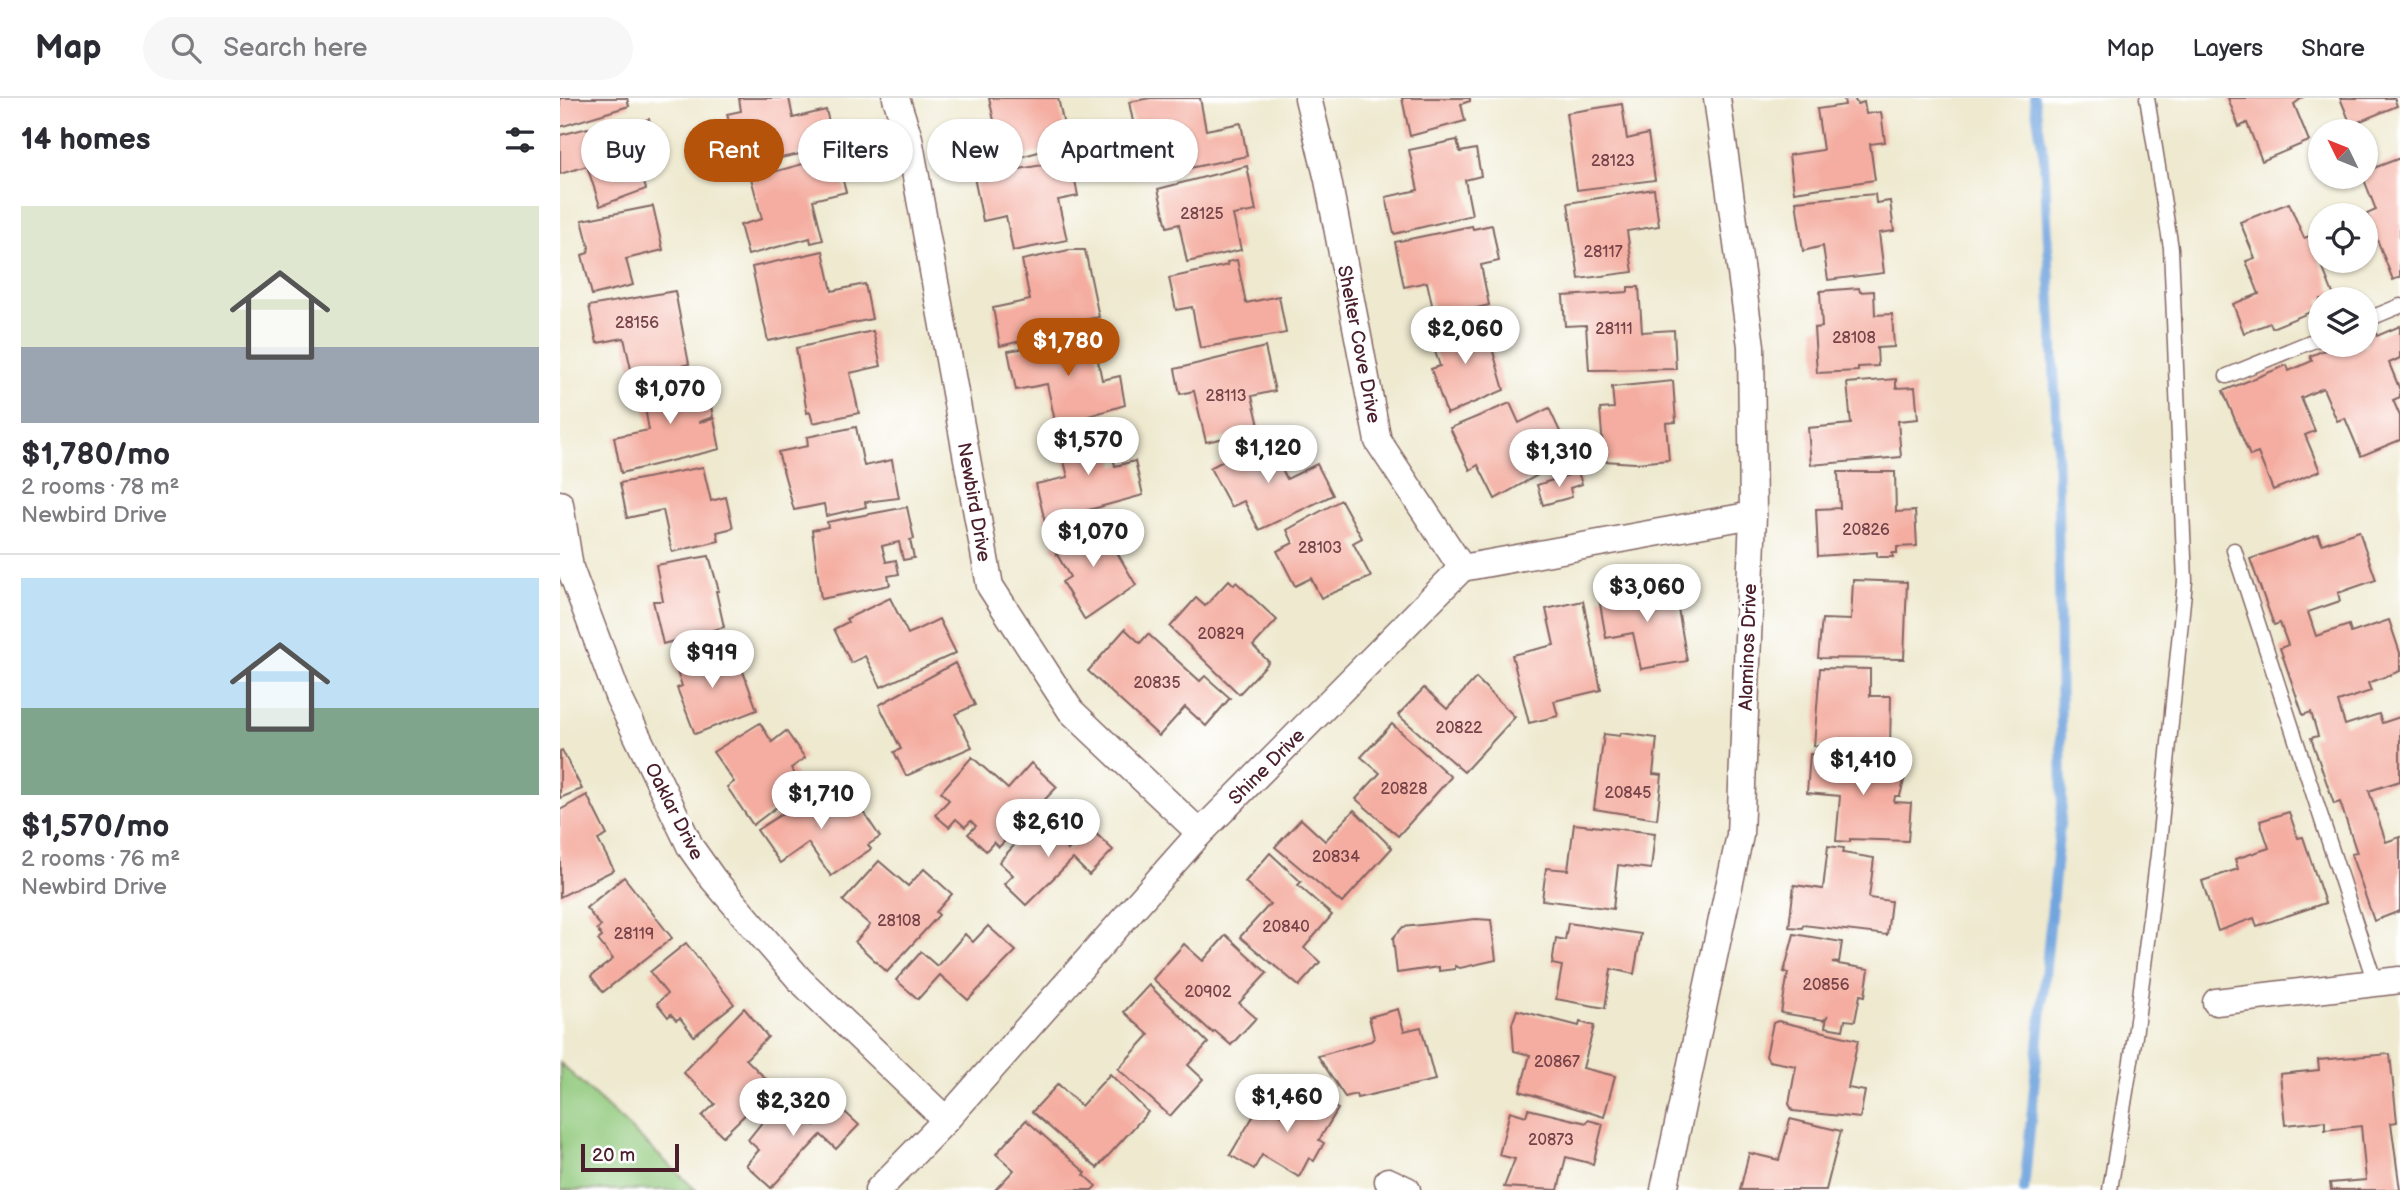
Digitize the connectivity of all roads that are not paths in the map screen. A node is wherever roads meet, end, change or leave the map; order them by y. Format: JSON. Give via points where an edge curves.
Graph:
{"nodes":[{"id":1,"x":896,"y":98,"type":"edge"},
{"id":2,"x":1308,"y":98,"type":"edge"},
{"id":3,"x":1717,"y":98,"type":"edge"},
{"id":4,"x":2147,"y":98,"type":"edge"},
{"id":5,"x":2400,"y":306,"type":"edge"},
{"id":6,"x":2378,"y":315,"type":"edge"},
{"id":7,"x":2308,"y":343,"type":"edge"},
{"id":8,"x":2227,"y":376,"type":"dead end"},
{"id":9,"x":560,"y":504,"type":"edge"},
{"id":10,"x":1753,"y":515,"type":"junction"},
{"id":11,"x":2234,"y":550,"type":"dead end"},
{"id":12,"x":1462,"y":568,"type":"junction"},
{"id":13,"x":1200,"y":833,"type":"junction"},
{"id":14,"x":2388,"y":982,"type":"edge"},
{"id":15,"x":2216,"y":1002,"type":"dead end"},
{"id":16,"x":946,"y":1120,"type":"junction"},
{"id":17,"x":878,"y":1190,"type":"edge"},
{"id":18,"x":1664,"y":1190,"type":"edge"},
{"id":19,"x":2109,"y":1190,"type":"edge"}],
"edges":[{"from":1,"to":13,"type":"street","name":"Newbird Drive","via":[[909,138],[990,586],[1071,710]]},
{"from":2,"to":12,"type":"street","name":"Shelter Cove Drive","via":[[1378,441]]},
{"from":3,"to":10,"type":"street","name":"Alaminos Drive","via":[[1751,346]]},
{"from":4,"to":19,"type":"lane","via":[[2171,248],[2185,581],[2157,867]]},
{"from":5,"to":6,"type":"lane"},
{"from":7,"to":8,"type":"lane"},
{"from":9,"to":16,"type":"street","name":"Oaklar Drive","via":[[570,568],[618,696],[691,848],[800,980]]},
{"from":10,"to":12,"type":"street"},
{"from":10,"to":18,"type":"street","name":"Alaminos Drive","via":[[1740,835]]},
{"from":11,"to":14,"type":"lane"},
{"from":12,"to":13,"type":"street","name":"Shine Drive"},
{"from":13,"to":16,"type":"street","name":"Shine Drive"},
{"from":14,"to":15,"type":"street"},
{"from":16,"to":17,"type":"street","name":"Shine Drive"}]}
